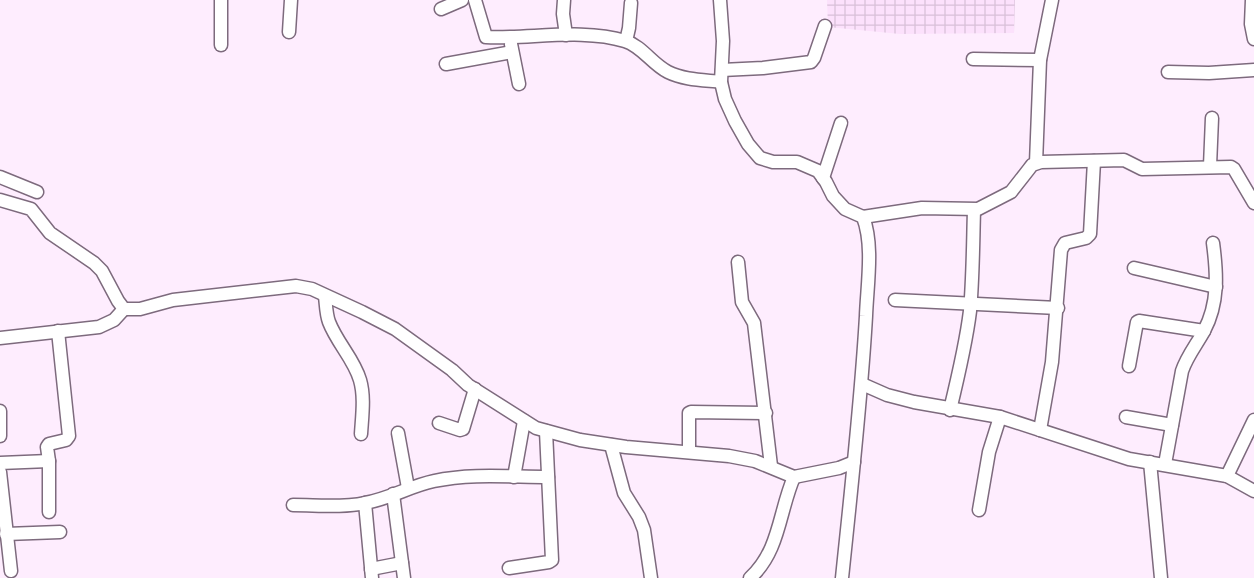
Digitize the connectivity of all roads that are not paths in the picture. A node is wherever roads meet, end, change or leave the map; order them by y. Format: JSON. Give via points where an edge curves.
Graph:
{"nodes":[{"id":1,"x":221,"y":0,"type":"edge"},
{"id":2,"x":291,"y":0,"type":"edge"},
{"id":3,"x":462,"y":0,"type":"edge"},
{"id":4,"x":475,"y":0,"type":"edge"},
{"id":5,"x":564,"y":0,"type":"edge"},
{"id":6,"x":720,"y":0,"type":"edge"},
{"id":7,"x":1052,"y":0,"type":"edge"},
{"id":8,"x":1252,"y":0,"type":"edge"},
{"id":9,"x":631,"y":3,"type":"dead end"},
{"id":10,"x":441,"y":9,"type":"dead end"},
{"id":11,"x":825,"y":26,"type":"dead end"},
{"id":12,"x":289,"y":32,"type":"dead end"},
{"id":13,"x":566,"y":35,"type":"junction"},
{"id":14,"x":510,"y":37,"type":"junction"},
{"id":15,"x":1254,"y":39,"type":"edge"},
{"id":16,"x":626,"y":41,"type":"junction"},
{"id":17,"x":221,"y":45,"type":"dead end"},
{"id":18,"x":512,"y":52,"type":"junction"},
{"id":19,"x":973,"y":59,"type":"dead end"},
{"id":20,"x":1040,"y":60,"type":"junction"},
{"id":21,"x":446,"y":64,"type":"dead end"},
{"id":22,"x":1254,"y":70,"type":"edge"},
{"id":23,"x":1168,"y":72,"type":"dead end"},
{"id":24,"x":721,"y":76,"type":"junction"},
{"id":25,"x":519,"y":84,"type":"dead end"},
{"id":26,"x":1212,"y":118,"type":"dead end"},
{"id":27,"x":841,"y":123,"type":"dead end"},
{"id":28,"x":1094,"y":161,"type":"junction"},
{"id":29,"x":1036,"y":163,"type":"junction"},
{"id":30,"x":1210,"y":166,"type":"junction"},
{"id":31,"x":0,"y":177,"type":"edge"},
{"id":32,"x":823,"y":178,"type":"junction"},
{"id":33,"x":37,"y":192,"type":"dead end"},
{"id":34,"x":0,"y":200,"type":"edge"},
{"id":35,"x":1254,"y":203,"type":"edge"},
{"id":36,"x":974,"y":210,"type":"junction"},
{"id":37,"x":863,"y":217,"type":"junction"},
{"id":38,"x":1213,"y":243,"type":"dead end"},
{"id":39,"x":738,"y":262,"type":"dead end"},
{"id":40,"x":1134,"y":268,"type":"dead end"},
{"id":41,"x":1216,"y":287,"type":"junction"},
{"id":42,"x":325,"y":296,"type":"junction"},
{"id":43,"x":895,"y":300,"type":"dead end"},
{"id":44,"x":970,"y":304,"type":"junction"},
{"id":45,"x":1058,"y":308,"type":"junction"},
{"id":46,"x":124,"y":309,"type":"junction"},
{"id":47,"x":58,"y":331,"type":"junction"},
{"id":48,"x":1204,"y":331,"type":"junction"},
{"id":49,"x":0,"y":338,"type":"edge"},
{"id":50,"x":1129,"y":366,"type":"dead end"},
{"id":51,"x":862,"y":384,"type":"junction"},
{"id":52,"x":475,"y":389,"type":"junction"},
{"id":53,"x":950,"y":410,"type":"junction"},
{"id":54,"x":0,"y":411,"type":"edge"},
{"id":55,"x":766,"y":413,"type":"junction"},
{"id":56,"x":1000,"y":417,"type":"junction"},
{"id":57,"x":1126,"y":418,"type":"dead end"},
{"id":58,"x":1254,"y":420,"type":"edge"},
{"id":59,"x":524,"y":421,"type":"junction"},
{"id":60,"x":439,"y":423,"type":"dead end"},
{"id":61,"x":1172,"y":425,"type":"junction"},
{"id":62,"x":1040,"y":430,"type":"junction"},
{"id":63,"x":546,"y":431,"type":"junction"},
{"id":64,"x":398,"y":433,"type":"dead end"},
{"id":65,"x":361,"y":434,"type":"dead end"},
{"id":66,"x":0,"y":436,"type":"edge"},
{"id":67,"x":611,"y":445,"type":"junction"},
{"id":68,"x":689,"y":451,"type":"junction"},
{"id":69,"x":49,"y":461,"type":"junction"},
{"id":70,"x":854,"y":462,"type":"junction"},
{"id":71,"x":1150,"y":462,"type":"junction"},
{"id":72,"x":0,"y":463,"type":"edge"},
{"id":73,"x":1165,"y":464,"type":"junction"},
{"id":74,"x":771,"y":466,"type":"junction"},
{"id":75,"x":0,"y":472,"type":"edge"},
{"id":76,"x":1228,"y":476,"type":"junction"},
{"id":77,"x":514,"y":477,"type":"junction"},
{"id":78,"x":548,"y":477,"type":"junction"},
{"id":79,"x":794,"y":477,"type":"junction"},
{"id":80,"x":408,"y":488,"type":"junction"},
{"id":81,"x":1254,"y":491,"type":"edge"},
{"id":82,"x":393,"y":494,"type":"junction"},
{"id":83,"x":366,"y":503,"type":"junction"},
{"id":84,"x":293,"y":505,"type":"dead end"},
{"id":85,"x":2,"y":507,"type":"edge"},
{"id":86,"x":979,"y":510,"type":"dead end"},
{"id":87,"x":49,"y":512,"type":"dead end"},
{"id":88,"x":60,"y":532,"type":"dead end"},
{"id":89,"x":6,"y":534,"type":"junction"},
{"id":90,"x":402,"y":563,"type":"junction"},
{"id":91,"x":509,"y":568,"type":"dead end"},
{"id":92,"x":11,"y":571,"type":"dead end"},
{"id":93,"x":372,"y":576,"type":"edge"},
{"id":94,"x":404,"y":578,"type":"edge"},
{"id":95,"x":651,"y":578,"type":"edge"},
{"id":96,"x":750,"y":578,"type":"edge"},
{"id":97,"x":842,"y":578,"type":"edge"},
{"id":98,"x":1161,"y":578,"type":"edge"}],
"edges":[{"from":1,"to":17,"type":"street"},
{"from":2,"to":12,"type":"street"},
{"from":3,"to":10,"type":"street"},
{"from":4,"to":14,"type":"street","via":[[485,36]]},
{"from":5,"to":13,"type":"street"},
{"from":6,"to":24,"type":"street"},
{"from":7,"to":20,"type":"street"},
{"from":8,"to":15,"type":"street"},
{"from":9,"to":16,"type":"street"},
{"from":11,"to":24,"type":"street","via":[[811,62]]},
{"from":13,"to":14,"type":"street"},
{"from":13,"to":16,"type":"street"},
{"from":14,"to":18,"type":"street"},
{"from":16,"to":24,"type":"street","via":[[667,72],[689,78]]},
{"from":18,"to":21,"type":"street"},
{"from":18,"to":25,"type":"street"},
{"from":19,"to":20,"type":"street"},
{"from":20,"to":29,"type":"street"},
{"from":22,"to":23,"type":"street"},
{"from":24,"to":32,"type":"street","via":[[725,99],[735,121],[760,158],[773,162],[796,162],[818,171]]},
{"from":26,"to":30,"type":"street"},
{"from":27,"to":32,"type":"street"},
{"from":28,"to":29,"type":"street"},
{"from":28,"to":30,"type":"street","via":[[1124,160],[1142,169]]},
{"from":28,"to":45,"type":"street","via":[[1090,234],[1062,246]]},
{"from":29,"to":36,"type":"street","via":[[1011,192]]},
{"from":30,"to":35,"type":"street","via":[[1234,169]]},
{"from":31,"to":33,"type":"street"},
{"from":32,"to":37,"type":"street","via":[[845,209]]},
{"from":34,"to":46,"type":"street","via":[[31,209],[46,231],[94,262]]},
{"from":36,"to":37,"type":"street","via":[[922,208]]},
{"from":36,"to":44,"type":"street"},
{"from":37,"to":51,"type":"street","via":[[868,241],[868,272]]},
{"from":38,"to":41,"type":"street"},
{"from":39,"to":55,"type":"street","via":[[742,302],[754,323]]},
{"from":40,"to":41,"type":"street"},
{"from":41,"to":48,"type":"street","via":[[1213,310]]},
{"from":42,"to":46,"type":"street","via":[[296,286]]},
{"from":42,"to":52,"type":"street","via":[[395,329]]},
{"from":42,"to":65,"type":"street","via":[[331,328],[361,381]]},
{"from":43,"to":44,"type":"street"},
{"from":44,"to":45,"type":"street"},
{"from":44,"to":53,"type":"street","via":[[964,351]]},
{"from":45,"to":62,"type":"street"},
{"from":46,"to":47,"type":"street","via":[[114,320],[99,327]]},
{"from":47,"to":49,"type":"street"},
{"from":47,"to":69,"type":"street","via":[[69,436],[66,440],[49,444]]},
{"from":48,"to":50,"type":"street","via":[[1137,322]]},
{"from":48,"to":61,"type":"street","via":[[1182,371]]},
{"from":51,"to":53,"type":"street","via":[[887,395]]},
{"from":51,"to":70,"type":"street"},
{"from":52,"to":59,"type":"street"},
{"from":52,"to":60,"type":"street","via":[[463,429]]},
{"from":53,"to":56,"type":"street"},
{"from":54,"to":66,"type":"street"},
{"from":55,"to":68,"type":"street","via":[[691,412]]},
{"from":55,"to":74,"type":"street"},
{"from":56,"to":62,"type":"street"},
{"from":56,"to":86,"type":"street","via":[[989,452]]},
{"from":57,"to":61,"type":"street"},
{"from":58,"to":76,"type":"street"},
{"from":59,"to":63,"type":"street"},
{"from":59,"to":77,"type":"street"},
{"from":61,"to":73,"type":"street"},
{"from":62,"to":71,"type":"street","via":[[1129,459]]},
{"from":63,"to":67,"type":"street"},
{"from":63,"to":78,"type":"street"},
{"from":64,"to":80,"type":"street"},
{"from":67,"to":68,"type":"street"},
{"from":67,"to":95,"type":"street","via":[[624,494],[644,530]]},
{"from":68,"to":74,"type":"street"},
{"from":69,"to":72,"type":"street"},
{"from":69,"to":87,"type":"street"},
{"from":70,"to":79,"type":"street"},
{"from":70,"to":97,"type":"street"},
{"from":71,"to":73,"type":"street"},
{"from":71,"to":98,"type":"street"},
{"from":73,"to":76,"type":"street"},
{"from":74,"to":79,"type":"street"},
{"from":75,"to":85,"type":"street"},
{"from":76,"to":81,"type":"street"},
{"from":77,"to":78,"type":"street"},
{"from":77,"to":80,"type":"street","via":[[454,478]]},
{"from":78,"to":91,"type":"street","via":[[552,560]]},
{"from":79,"to":96,"type":"street","via":[[770,551]]},
{"from":80,"to":82,"type":"street"},
{"from":82,"to":83,"type":"street"},
{"from":82,"to":90,"type":"street"},
{"from":83,"to":84,"type":"street","via":[[348,506]]},
{"from":83,"to":93,"type":"street"},
{"from":85,"to":89,"type":"street"},
{"from":88,"to":89,"type":"street"},
{"from":89,"to":92,"type":"street"},
{"from":90,"to":93,"type":"street"},
{"from":90,"to":94,"type":"street"}]}
